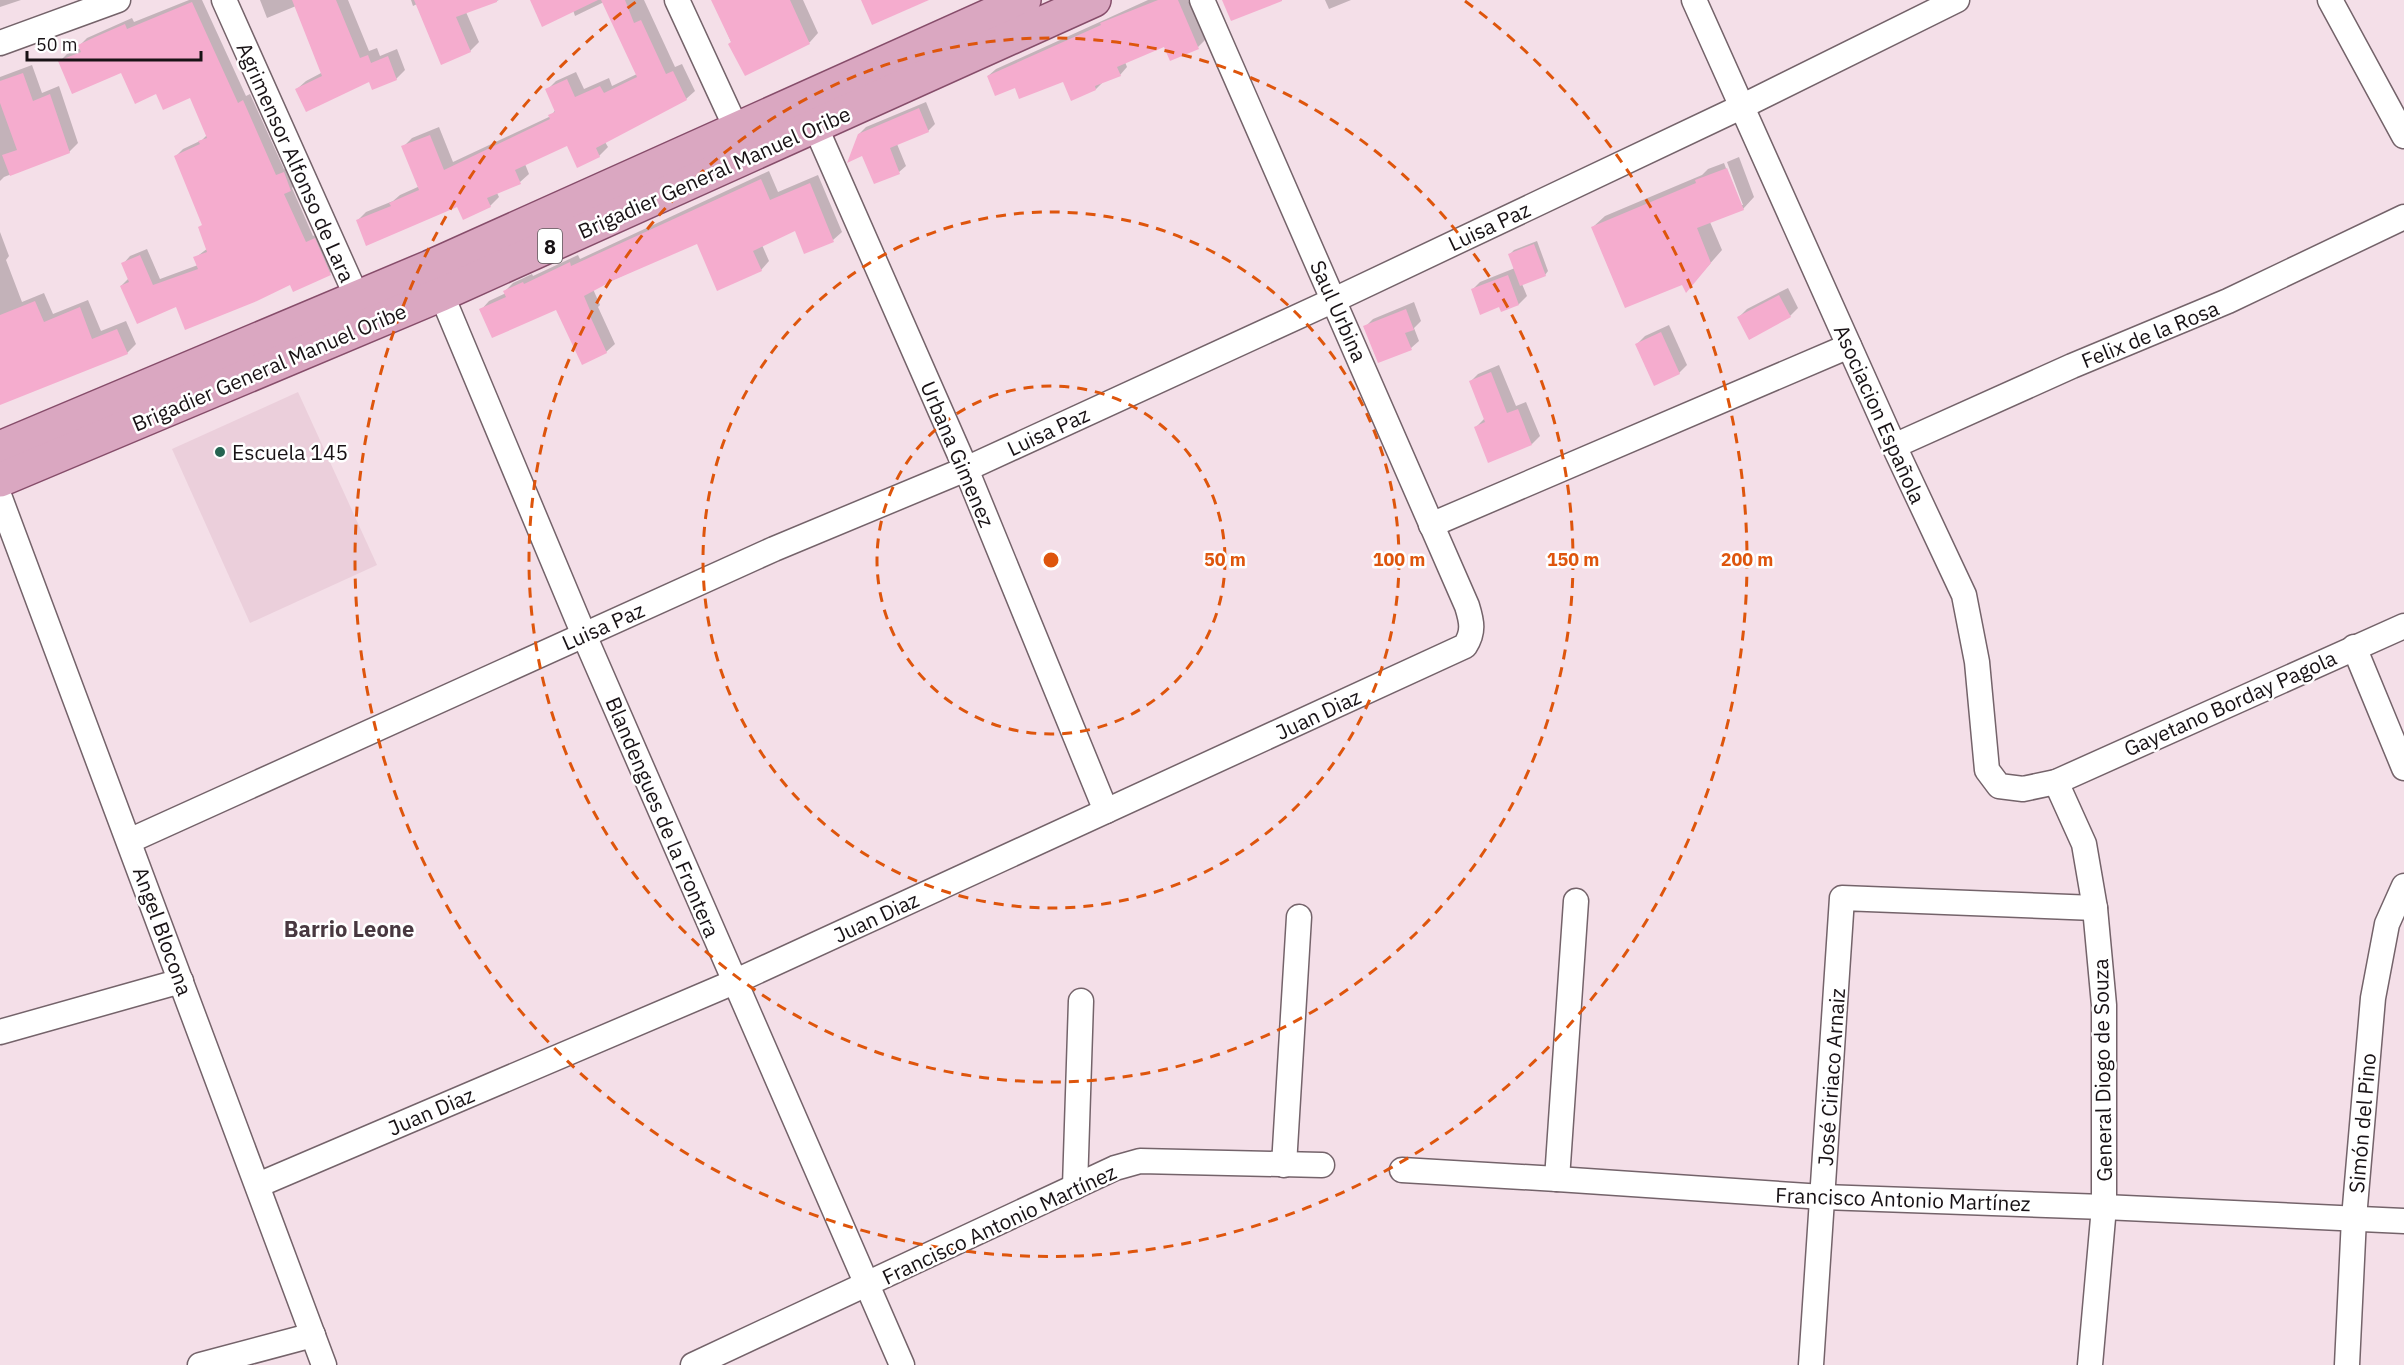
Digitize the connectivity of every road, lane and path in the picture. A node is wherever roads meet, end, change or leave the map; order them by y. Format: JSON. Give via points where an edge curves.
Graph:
{"nodes":[{"id":1,"x":118,"y":0,"type":"edge"},
{"id":2,"x":224,"y":0,"type":"edge"},
{"id":3,"x":677,"y":0,"type":"edge"},
{"id":4,"x":1024,"y":0,"type":"edge"},
{"id":5,"x":1094,"y":0,"type":"edge"},
{"id":6,"x":1202,"y":0,"type":"edge"},
{"id":7,"x":1694,"y":0,"type":"edge"},
{"id":8,"x":1957,"y":0,"type":"edge"},
{"id":9,"x":2330,"y":0,"type":"edge"},
{"id":10,"x":0,"y":44,"type":"edge"},
{"id":11,"x":1741,"y":107,"type":"junction"},
{"id":12,"x":810,"y":113,"type":"junction"},
{"id":13,"x":2404,"y":136,"type":"edge"},
{"id":14,"x":743,"y":143,"type":"junction"},
{"id":15,"x":2404,"y":217,"type":"edge"},
{"id":16,"x":436,"y":281,"type":"junction"},
{"id":17,"x":1334,"y":300,"type":"junction"},
{"id":18,"x":363,"y":311,"type":"junction"},
{"id":19,"x":1849,"y":346,"type":"junction"},
{"id":20,"x":1894,"y":446,"type":"junction"},
{"id":21,"x":0,"y":448,"type":"edge"},
{"id":22,"x":966,"y":469,"type":"junction"},
{"id":23,"x":0,"y":480,"type":"edge"},
{"id":24,"x":0,"y":498,"type":"edge"},
{"id":25,"x":1431,"y":525,"type":"junction"},
{"id":26,"x":1473,"y":623,"type":"joint"},
{"id":27,"x":2404,"y":626,"type":"edge"},
{"id":28,"x":584,"y":635,"type":"junction"},
{"id":29,"x":2354,"y":647,"type":"junction"},
{"id":30,"x":2404,"y":768,"type":"edge"},
{"id":31,"x":2056,"y":782,"type":"junction"},
{"id":32,"x":1106,"y":811,"type":"junction"},
{"id":33,"x":129,"y":841,"type":"junction"},
{"id":34,"x":2404,"y":886,"type":"edge"},
{"id":35,"x":1576,"y":901,"type":"dead end"},
{"id":36,"x":2095,"y":908,"type":"junction"},
{"id":37,"x":1299,"y":916,"type":"dead end"},
{"id":38,"x":181,"y":981,"type":"junction"},
{"id":39,"x":734,"y":982,"type":"junction"},
{"id":40,"x":1081,"y":1001,"type":"dead end"},
{"id":41,"x":0,"y":1032,"type":"edge"},
{"id":42,"x":1284,"y":1165,"type":"junction"},
{"id":43,"x":1322,"y":1165,"type":"dead end"},
{"id":44,"x":1402,"y":1170,"type":"dead end"},
{"id":45,"x":1557,"y":1179,"type":"junction"},
{"id":46,"x":258,"y":1185,"type":"junction"},
{"id":47,"x":1075,"y":1187,"type":"junction"},
{"id":48,"x":1822,"y":1197,"type":"junction"},
{"id":49,"x":2104,"y":1207,"type":"junction"},
{"id":50,"x":2354,"y":1218,"type":"junction"},
{"id":51,"x":2404,"y":1221,"type":"edge"},
{"id":52,"x":867,"y":1285,"type":"junction"},
{"id":53,"x":313,"y":1335,"type":"junction"},
{"id":54,"x":200,"y":1365,"type":"edge"},
{"id":55,"x":324,"y":1365,"type":"edge"},
{"id":56,"x":693,"y":1365,"type":"edge"},
{"id":57,"x":902,"y":1365,"type":"edge"},
{"id":58,"x":1811,"y":1365,"type":"edge"},
{"id":59,"x":2090,"y":1365,"type":"edge"},
{"id":60,"x":2347,"y":1365,"type":"edge"}],
"edges":[{"from":1,"to":10,"type":"street"},
{"from":2,"to":18,"type":"street","name":"Agrimensor Alfonso de Lara"},
{"from":3,"to":14,"type":"street"},
{"from":4,"to":12,"type":"main road","name":"Brigadier General Manuel Oribe","number":"8"},
{"from":5,"to":12,"type":"main road","name":"Brigadier General Manuel Oribe","number":"8"},
{"from":6,"to":17,"type":"street","name":"Saul Urbina"},
{"from":7,"to":11,"type":"street","name":"Asociacion Española"},
{"from":8,"to":11,"type":"street","name":"Luisa Paz"},
{"from":9,"to":13,"type":"street"},
{"from":11,"to":17,"type":"street","name":"Luisa Paz"},
{"from":11,"to":19,"type":"street","name":"Asociacion Española"},
{"from":12,"to":14,"type":"main road","name":"Brigadier General Manuel Oribe","number":"8"},
{"from":12,"to":22,"type":"street","name":"Urbana Gimenez"},
{"from":14,"to":16,"type":"main road","name":"Brigadier General Manuel Oribe","number":"8"},
{"from":15,"to":20,"type":"street","name":"Felix de la Rosa","via":[[2228,301]]},
{"from":16,"to":18,"type":"main road","name":"Brigadier General Manuel Oribe","number":"8"},
{"from":16,"to":28,"type":"street","name":"Blandengues de la Frontera"},
{"from":17,"to":22,"type":"street","name":"Luisa Paz"},
{"from":17,"to":25,"type":"street","name":"Saul Urbina"},
{"from":18,"to":21,"type":"main road","name":"Brigadier General Manuel Oribe","number":"8"},
{"from":18,"to":23,"type":"main road","name":"Brigadier General Manuel Oribe","number":"8"},
{"from":19,"to":20,"type":"street","name":"Asociacion Española"},
{"from":19,"to":25,"type":"street"},
{"from":20,"to":31,"type":"street","name":"Asociacion Española","via":[[1964,595],[1977,662],[1987,770],[1999,786],[2023,789]]},
{"from":22,"to":28,"type":"street","name":"Luisa Paz","via":[[774,549]]},
{"from":22,"to":32,"type":"street","name":"Urbana Gimenez"},
{"from":24,"to":33,"type":"street","name":"Angel Blocona"},
{"from":25,"to":26,"type":"street","name":"Saul Urbina"},
{"from":26,"to":32,"type":"street","name":"Juan Diaz","via":[[1465,646]]},
{"from":27,"to":29,"type":"street","name":"Gayetano Borday Pagola"},
{"from":28,"to":33,"type":"street","name":"Luisa Paz"},
{"from":28,"to":39,"type":"street","name":"Blandengues de la Frontera"},
{"from":29,"to":30,"type":"street"},
{"from":29,"to":31,"type":"street","name":"Gayetano Borday Pagola"},
{"from":31,"to":36,"type":"street","name":"General Diogo de Souza","via":[[2084,844]]},
{"from":32,"to":39,"type":"street","name":"Juan Diaz"},
{"from":33,"to":38,"type":"street","name":"Angel Blocona"},
{"from":34,"to":50,"type":"street","name":"Simón del Pino","via":[[2387,924],[2373,998]]},
{"from":35,"to":45,"type":"street"},
{"from":36,"to":48,"type":"street","name":"José Ciriaco Arnaiz","via":[[1842,898]]},
{"from":36,"to":49,"type":"street","name":"General Diogo de Souza","via":[[2104,1005]]},
{"from":37,"to":42,"type":"street"},
{"from":38,"to":41,"type":"street"},
{"from":38,"to":46,"type":"street","name":"Angel Blocona"},
{"from":39,"to":46,"type":"street","name":"Juan Diaz"},
{"from":39,"to":52,"type":"street","name":"Blandengues de la Frontera"},
{"from":40,"to":47,"type":"street"},
{"from":42,"to":43,"type":"street","name":"Francisco Antonio Martínez"},
{"from":42,"to":47,"type":"street","name":"Francisco Antonio Martínez","via":[[1140,1161]]},
{"from":44,"to":45,"type":"street","name":"Francisco Antonio Martínez"},
{"from":45,"to":48,"type":"street","name":"Francisco Antonio Martínez"},
{"from":46,"to":53,"type":"street","name":"Angel Blocona"},
{"from":47,"to":52,"type":"street","name":"Francisco Antonio Martínez"},
{"from":48,"to":49,"type":"street","name":"Francisco Antonio Martínez"},
{"from":48,"to":58,"type":"street","name":"José Ciriaco Arnaiz"},
{"from":49,"to":50,"type":"street","name":"Francisco Antonio Martínez"},
{"from":49,"to":59,"type":"street","name":"General Diogo de Souza"},
{"from":50,"to":51,"type":"street","name":"Francisco Antonio Martínez"},
{"from":50,"to":60,"type":"street","name":"Simón del Pino"},
{"from":52,"to":56,"type":"street","name":"Francisco Antonio Martínez"},
{"from":52,"to":57,"type":"street","name":"Blandengues de la Frontera"},
{"from":53,"to":54,"type":"street"},
{"from":53,"to":55,"type":"street","name":"Angel Blocona"}]}
